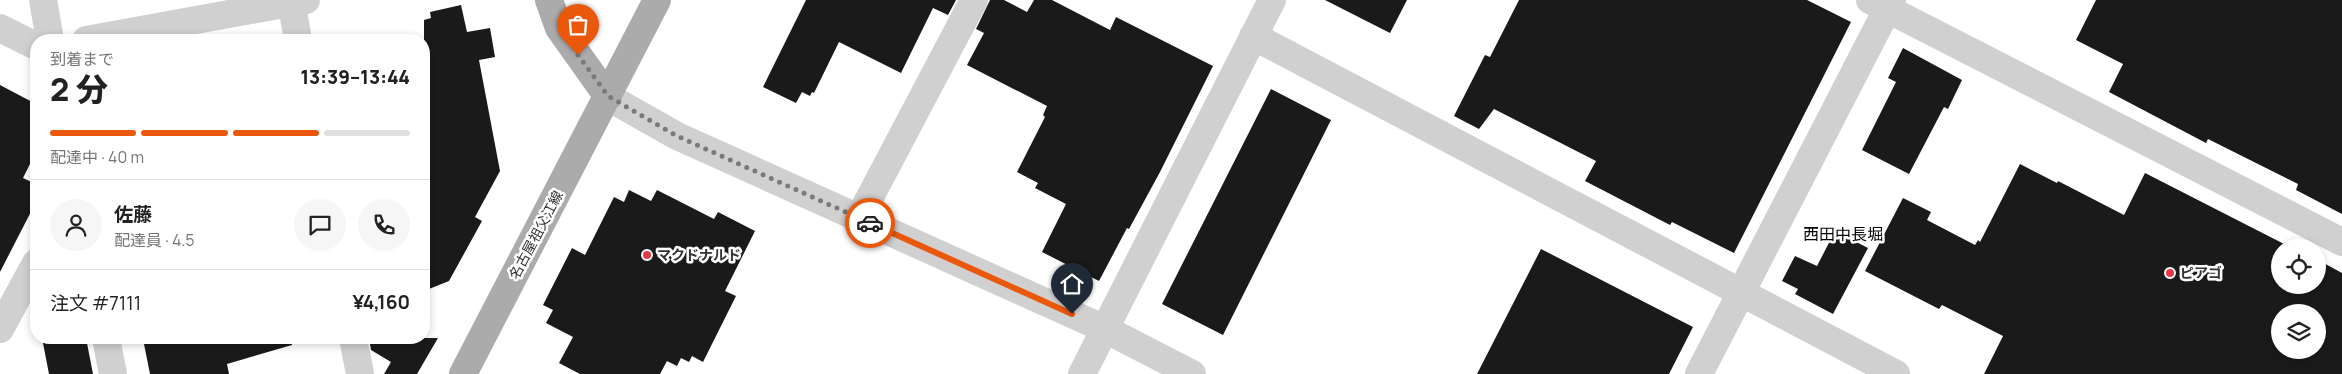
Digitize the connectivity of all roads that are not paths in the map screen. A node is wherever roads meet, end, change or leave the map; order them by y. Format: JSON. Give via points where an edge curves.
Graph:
{"nodes":[{"id":1,"x":42,"y":0,"type":"edge"},
{"id":2,"x":548,"y":0,"type":"edge"},
{"id":3,"x":657,"y":0,"type":"edge"},
{"id":4,"x":974,"y":0,"type":"edge"},
{"id":5,"x":1272,"y":0,"type":"edge"},
{"id":6,"x":296,"y":1,"type":"edge"},
{"id":7,"x":1883,"y":3,"type":"edge"},
{"id":8,"x":0,"y":28,"type":"edge"},
{"id":9,"x":49,"y":34,"type":"edge"},
{"id":10,"x":118,"y":34,"type":"edge"},
{"id":11,"x":298,"y":34,"type":"edge"},
{"id":12,"x":1253,"y":36,"type":"junction"},
{"id":13,"x":30,"y":43,"type":"edge"},
{"id":14,"x":608,"y":96,"type":"junction"},
{"id":15,"x":859,"y":218,"type":"junction"},
{"id":16,"x":2342,"y":242,"type":"edge"},
{"id":17,"x":30,"y":274,"type":"edge"},
{"id":18,"x":1741,"y":293,"type":"junction"},
{"id":19,"x":0,"y":329,"type":"edge"},
{"id":20,"x":1105,"y":329,"type":"junction"},
{"id":21,"x":107,"y":344,"type":"edge"},
{"id":22,"x":354,"y":344,"type":"edge"},
{"id":23,"x":113,"y":374,"type":"edge"},
{"id":24,"x":360,"y":374,"type":"edge"},
{"id":25,"x":463,"y":374,"type":"edge"},
{"id":26,"x":1082,"y":374,"type":"edge"},
{"id":27,"x":1192,"y":374,"type":"edge"},
{"id":28,"x":1699,"y":374,"type":"edge"},
{"id":29,"x":1896,"y":374,"type":"edge"}],
"edges":[{"from":1,"to":9,"type":"street"},
{"from":2,"to":14,"type":"main road","via":[[559,28]]},
{"from":3,"to":14,"type":"main road","name":"名古屋祖父江線"},
{"from":4,"to":15,"type":"street"},
{"from":5,"to":12,"type":"street"},
{"from":6,"to":10,"type":"street"},
{"from":6,"to":11,"type":"street"},
{"from":7,"to":16,"type":"street"},
{"from":7,"to":18,"type":"street"},
{"from":8,"to":13,"type":"street"},
{"from":12,"to":18,"type":"street"},
{"from":12,"to":20,"type":"street"},
{"from":14,"to":15,"type":"street","via":[[677,136]]},
{"from":14,"to":25,"type":"main road","name":"名古屋祖父江線"},
{"from":15,"to":20,"type":"street"},
{"from":17,"to":19,"type":"street"},
{"from":18,"to":28,"type":"street"},
{"from":18,"to":29,"type":"street"},
{"from":20,"to":26,"type":"street"},
{"from":20,"to":27,"type":"street"},
{"from":21,"to":23,"type":"street"},
{"from":22,"to":24,"type":"street"}]}
